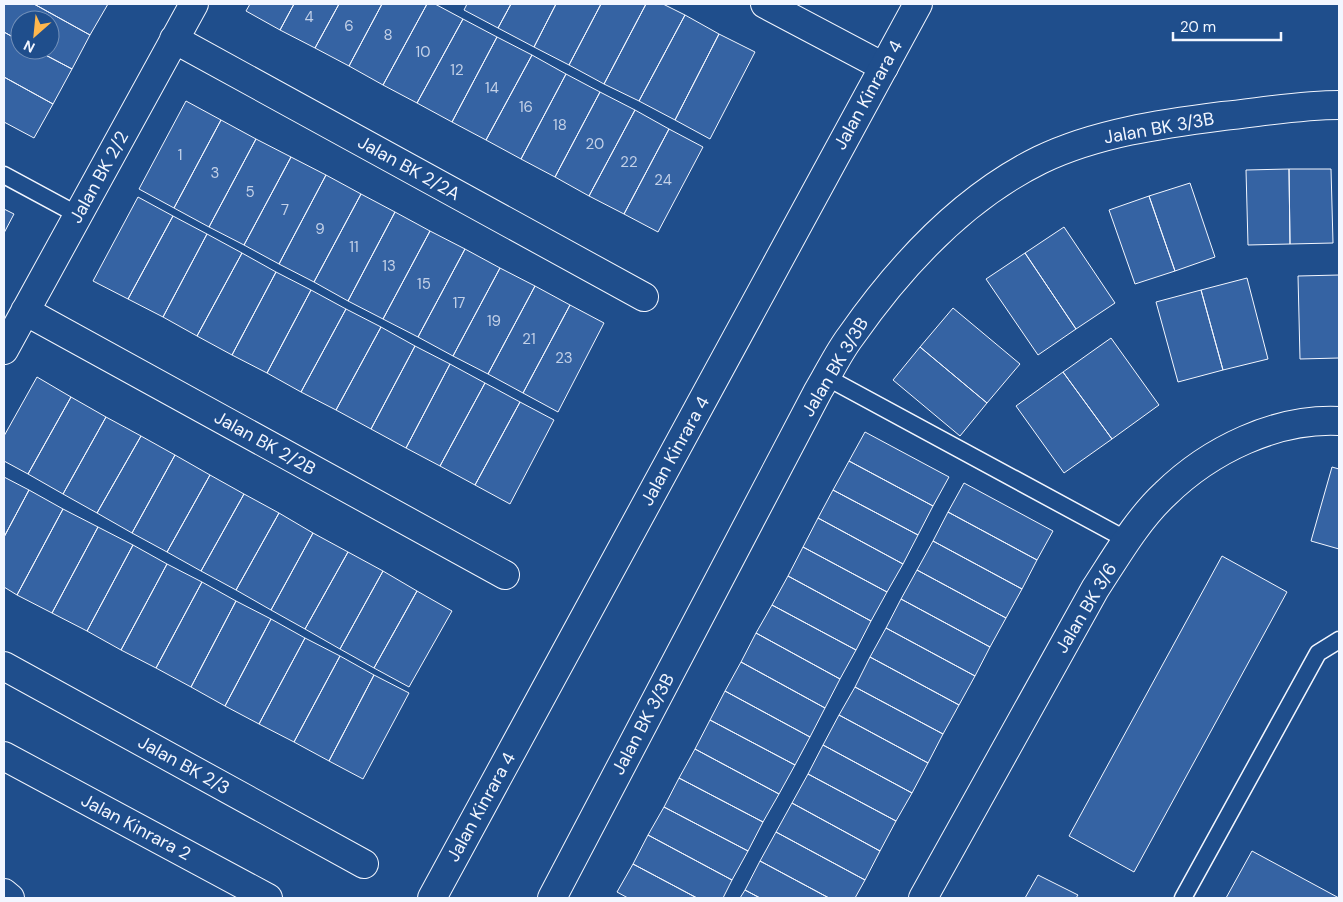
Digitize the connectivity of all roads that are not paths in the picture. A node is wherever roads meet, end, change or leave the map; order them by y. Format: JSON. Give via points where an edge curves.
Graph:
{"nodes":[{"id":1,"x":194,"y":4,"type":"edge"},
{"id":2,"x":765,"y":4,"type":"edge"},
{"id":3,"x":918,"y":4,"type":"edge"},
{"id":4,"x":174,"y":39,"type":"junction"},
{"id":5,"x":884,"y":67,"type":"junction"},
{"id":6,"x":1339,"y":105,"type":"edge"},
{"id":7,"x":4,"y":175,"type":"edge"},
{"id":8,"x":78,"y":215,"type":"junction"},
{"id":9,"x":644,"y":297,"type":"dead end"},
{"id":10,"x":25,"y":311,"type":"junction"},
{"id":11,"x":4,"y":350,"type":"edge"},
{"id":12,"x":826,"y":377,"type":"junction"},
{"id":13,"x":1339,"y":421,"type":"edge"},
{"id":14,"x":1127,"y":540,"type":"junction"},
{"id":15,"x":505,"y":575,"type":"dead end"},
{"id":16,"x":1339,"y":640,"type":"edge"},
{"id":17,"x":4,"y":666,"type":"edge"},
{"id":18,"x":4,"y":756,"type":"edge"},
{"id":19,"x":364,"y":864,"type":"dead end"},
{"id":20,"x":4,"y":893,"type":"edge"},
{"id":21,"x":10,"y":898,"type":"edge"},
{"id":22,"x":268,"y":898,"type":"edge"},
{"id":23,"x":432,"y":898,"type":"edge"},
{"id":24,"x":552,"y":898,"type":"edge"},
{"id":25,"x":922,"y":898,"type":"edge"},
{"id":26,"x":1183,"y":898,"type":"edge"}],
"edges":[{"from":1,"to":4,"type":"street","name":"Jalan BK 2/2"},
{"from":2,"to":5,"type":"street"},
{"from":3,"to":5,"type":"street","name":"Jalan Kinrara 4"},
{"from":4,"to":8,"type":"street","name":"Jalan BK 2/2"},
{"from":4,"to":9,"type":"street","name":"Jalan BK 2/2A"},
{"from":5,"to":23,"type":"street","name":"Jalan Kinrara 4"},
{"from":6,"to":12,"type":"street","name":"Jalan BK 3/3B","via":[[1178,122],[1106,136],[1040,160],[980,198],[934,237],[891,283],[850,337]]},
{"from":7,"to":8,"type":"lane"},
{"from":8,"to":10,"type":"street","name":"Jalan BK 2/2"},
{"from":10,"to":11,"type":"street","name":"Jalan BK 2/2"},
{"from":10,"to":15,"type":"street","name":"Jalan BK 2/2B"},
{"from":12,"to":14,"type":"lane"},
{"from":12,"to":24,"type":"street","name":"Jalan BK 3/3B"},
{"from":13,"to":14,"type":"street","name":"Jalan BK 3/6","via":[[1318,420],[1258,434],[1207,459],[1164,494]]},
{"from":14,"to":25,"type":"street","name":"Jalan BK 3/6","via":[[1095,589]]},
{"from":16,"to":26,"type":"lane","via":[[1318,652]]},
{"from":17,"to":19,"type":"street","name":"Jalan BK 2/3"},
{"from":18,"to":22,"type":"street","name":"Jalan Kinrara 2"},
{"from":20,"to":21,"type":"street"}]}
